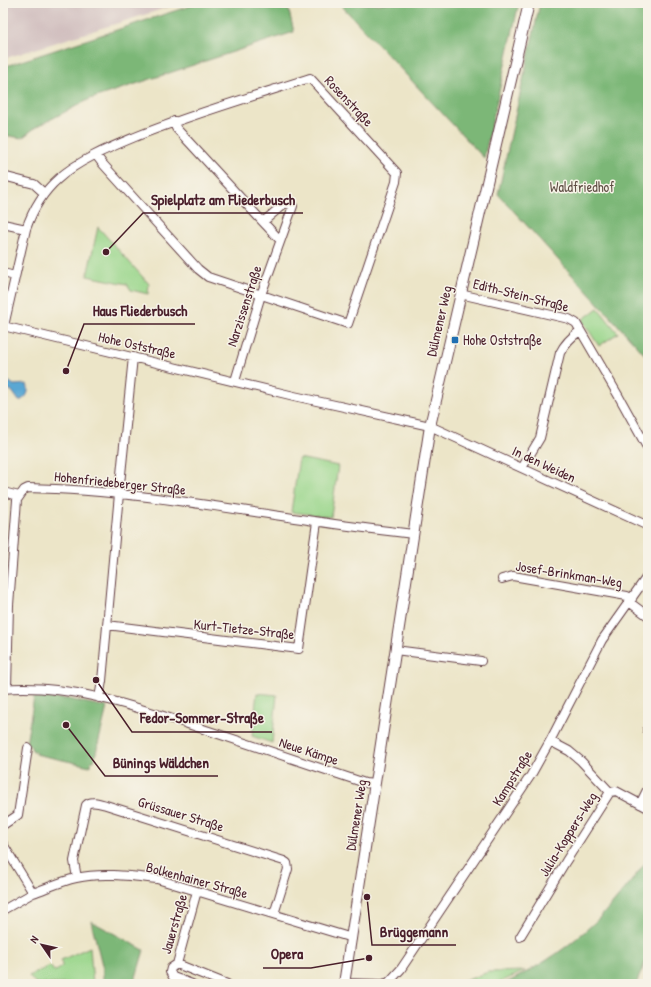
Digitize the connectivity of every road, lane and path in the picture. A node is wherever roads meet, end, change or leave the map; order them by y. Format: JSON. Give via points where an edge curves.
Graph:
{"nodes":[{"id":1,"x":529,"y":3,"type":"edge"},
{"id":2,"x":174,"y":121,"type":"junction"},
{"id":3,"x":96,"y":155,"type":"junction"},
{"id":4,"x":3,"y":176,"type":"edge"},
{"id":5,"x":44,"y":193,"type":"junction"},
{"id":6,"x":263,"y":222,"type":"junction"},
{"id":7,"x":3,"y":224,"type":"edge"},
{"id":8,"x":26,"y":229,"type":"junction"},
{"id":9,"x":280,"y":240,"type":"junction"},
{"id":10,"x":3,"y":273,"type":"edge"},
{"id":11,"x":15,"y":276,"type":"junction"},
{"id":12,"x":460,"y":294,"type":"junction"},
{"id":13,"x":261,"y":295,"type":"junction"},
{"id":14,"x":3,"y":326,"type":"edge"},
{"id":15,"x":580,"y":331,"type":"junction"},
{"id":16,"x":133,"y":357,"type":"junction"},
{"id":17,"x":235,"y":381,"type":"junction"},
{"id":18,"x":430,"y":426,"type":"junction"},
{"id":19,"x":648,"y":449,"type":"edge"},
{"id":20,"x":522,"y":468,"type":"junction"},
{"id":21,"x":3,"y":492,"type":"edge"},
{"id":22,"x":119,"y":494,"type":"junction"},
{"id":23,"x":19,"y":496,"type":"junction"},
{"id":24,"x":317,"y":522,"type":"junction"},
{"id":25,"x":648,"y":526,"type":"edge"},
{"id":26,"x":413,"y":534,"type":"junction"},
{"id":27,"x":648,"y":575,"type":"edge"},
{"id":28,"x":502,"y":579,"type":"dead end"},
{"id":29,"x":630,"y":600,"type":"junction"},
{"id":30,"x":6,"y":605,"type":"edge"},
{"id":31,"x":648,"y":616,"type":"edge"},
{"id":32,"x":107,"y":625,"type":"junction"},
{"id":33,"x":395,"y":650,"type":"junction"},
{"id":34,"x":481,"y":661,"type":"dead end"},
{"id":35,"x":5,"y":688,"type":"edge"},
{"id":36,"x":99,"y":698,"type":"junction"},
{"id":37,"x":550,"y":741,"type":"junction"},
{"id":38,"x":28,"y":748,"type":"dead end"},
{"id":39,"x":375,"y":784,"type":"junction"},
{"id":40,"x":648,"y":788,"type":"edge"},
{"id":41,"x":610,"y":792,"type":"junction"},
{"id":42,"x":640,"y":804,"type":"junction"},
{"id":43,"x":648,"y":808,"type":"edge"},
{"id":44,"x":3,"y":825,"type":"edge"},
{"id":45,"x":3,"y":844,"type":"edge"},
{"id":46,"x":77,"y":878,"type":"junction"},
{"id":47,"x":197,"y":891,"type":"junction"},
{"id":48,"x":33,"y":893,"type":"junction"},
{"id":49,"x":3,"y":910,"type":"edge"},
{"id":50,"x":274,"y":914,"type":"junction"},
{"id":51,"x":520,"y":937,"type":"dead end"},
{"id":52,"x":352,"y":938,"type":"junction"},
{"id":53,"x":177,"y":964,"type":"junction"},
{"id":54,"x":344,"y":983,"type":"edge"},
{"id":55,"x":192,"y":984,"type":"edge"},
{"id":56,"x":227,"y":984,"type":"edge"},
{"id":57,"x":382,"y":984,"type":"edge"}],
"edges":[{"from":1,"to":12,"type":"street","name":"Dülmener Weg"},
{"from":2,"to":3,"type":"street","name":"Rosenstraße"},
{"from":2,"to":6,"type":"street","via":[[176,128]]},
{"from":2,"to":13,"type":"street","name":"Rosenstraße","via":[[310,78],[397,173],[348,324]]},
{"from":3,"to":5,"type":"street","name":"Rosenstraße","via":[[59,178]]},
{"from":3,"to":13,"type":"street","via":[[198,269],[208,277]]},
{"from":4,"to":5,"type":"street","via":[[34,184]]},
{"from":5,"to":8,"type":"street","name":"Rosenstraße","via":[[36,204]]},
{"from":6,"to":9,"type":"street"},
{"from":6,"to":9,"type":"street","name":"Narzissenstraße","via":[[285,203],[293,206]]},
{"from":7,"to":8,"type":"street"},
{"from":8,"to":11,"type":"street","name":"Rosenstraße"},
{"from":9,"to":13,"type":"street","name":"Narzissenstraße"},
{"from":10,"to":11,"type":"street"},
{"from":11,"to":14,"type":"street","name":"Rosenstraße"},
{"from":12,"to":15,"type":"street","name":"Edith-Stein-Straße","via":[[569,319],[576,323]]},
{"from":12,"to":18,"type":"street","name":"Dülmener Weg"},
{"from":13,"to":17,"type":"street","name":"Narzissenstraße"},
{"from":14,"to":16,"type":"street","name":"Hohe Oststraße"},
{"from":15,"to":19,"type":"street","name":"Edith-Stein-Straße"},
{"from":15,"to":20,"type":"street","via":[[571,337],[560,353],[540,438]]},
{"from":16,"to":17,"type":"street","name":"Hohe Oststraße"},
{"from":16,"to":22,"type":"street"},
{"from":17,"to":18,"type":"street","name":"Hohe Oststraße"},
{"from":18,"to":20,"type":"street","name":"In den Weiden"},
{"from":18,"to":26,"type":"street","name":"Dülmener Weg"},
{"from":20,"to":25,"type":"street","name":"In den Weiden"},
{"from":21,"to":23,"type":"street"},
{"from":22,"to":23,"type":"street","name":"Hohenfriedeberger Straße","via":[[28,488]]},
{"from":22,"to":24,"type":"street","name":"Hohenfriedeberger Straße"},
{"from":22,"to":32,"type":"street"},
{"from":23,"to":30,"type":"street"},
{"from":24,"to":26,"type":"street","name":"Hohenfriedeberger Straße"},
{"from":24,"to":32,"type":"street","name":"Kurt-Tietze-Straße","via":[[300,649]]},
{"from":26,"to":33,"type":"street","name":"Dülmener Weg"},
{"from":27,"to":29,"type":"street","name":"Kampstraße"},
{"from":28,"to":29,"type":"street","name":"Josef-Brinkman-Weg","via":[[513,576],[627,596]]},
{"from":29,"to":31,"type":"street"},
{"from":29,"to":37,"type":"street","name":"Kampstraße","via":[[602,640]]},
{"from":30,"to":35,"type":"street"},
{"from":32,"to":36,"type":"street"},
{"from":33,"to":34,"type":"street"},
{"from":33,"to":39,"type":"street","name":"Dülmener Weg"},
{"from":35,"to":36,"type":"street","name":"Neue Kämpe","via":[[54,689]]},
{"from":36,"to":39,"type":"street","name":"Neue Kämpe","via":[[157,714],[365,783]]},
{"from":37,"to":41,"type":"street","name":"Julia-Koppers-Weg","via":[[580,761]]},
{"from":37,"to":57,"type":"street","name":"Kampstraße","via":[[531,775],[401,969],[389,982]]},
{"from":38,"to":44,"type":"street","via":[[18,815]]},
{"from":39,"to":52,"type":"street","name":"Dülmener Weg"},
{"from":40,"to":42,"type":"street"},
{"from":41,"to":42,"type":"street","via":[[616,791]]},
{"from":41,"to":51,"type":"street","name":"Julia-Koppers-Weg"},
{"from":42,"to":43,"type":"street"},
{"from":45,"to":48,"type":"street"},
{"from":46,"to":47,"type":"street","name":"Bolkenhainer Straße","via":[[101,876],[156,879]]},
{"from":46,"to":48,"type":"street","name":"Bolkenhainer Straße"},
{"from":46,"to":50,"type":"street","name":"Grüssauer Straße","via":[[74,860],[86,805],[93,802],[284,861],[288,869]]},
{"from":47,"to":50,"type":"street","name":"Bolkenhainer Straße"},
{"from":47,"to":53,"type":"street","name":"Jauerstraße"},
{"from":48,"to":49,"type":"street","name":"Bolkenhainer Straße"},
{"from":50,"to":52,"type":"street","name":"Bolkenhainer Straße"},
{"from":52,"to":54,"type":"street","name":"Dülmener Weg"},
{"from":53,"to":55,"type":"street","name":"Jauerstraße","via":[[171,968],[172,977]]},
{"from":53,"to":56,"type":"street","name":"Jauerstraße"},
{"from":54,"to":57,"type":"street","name":"Kampstraße"}]}
